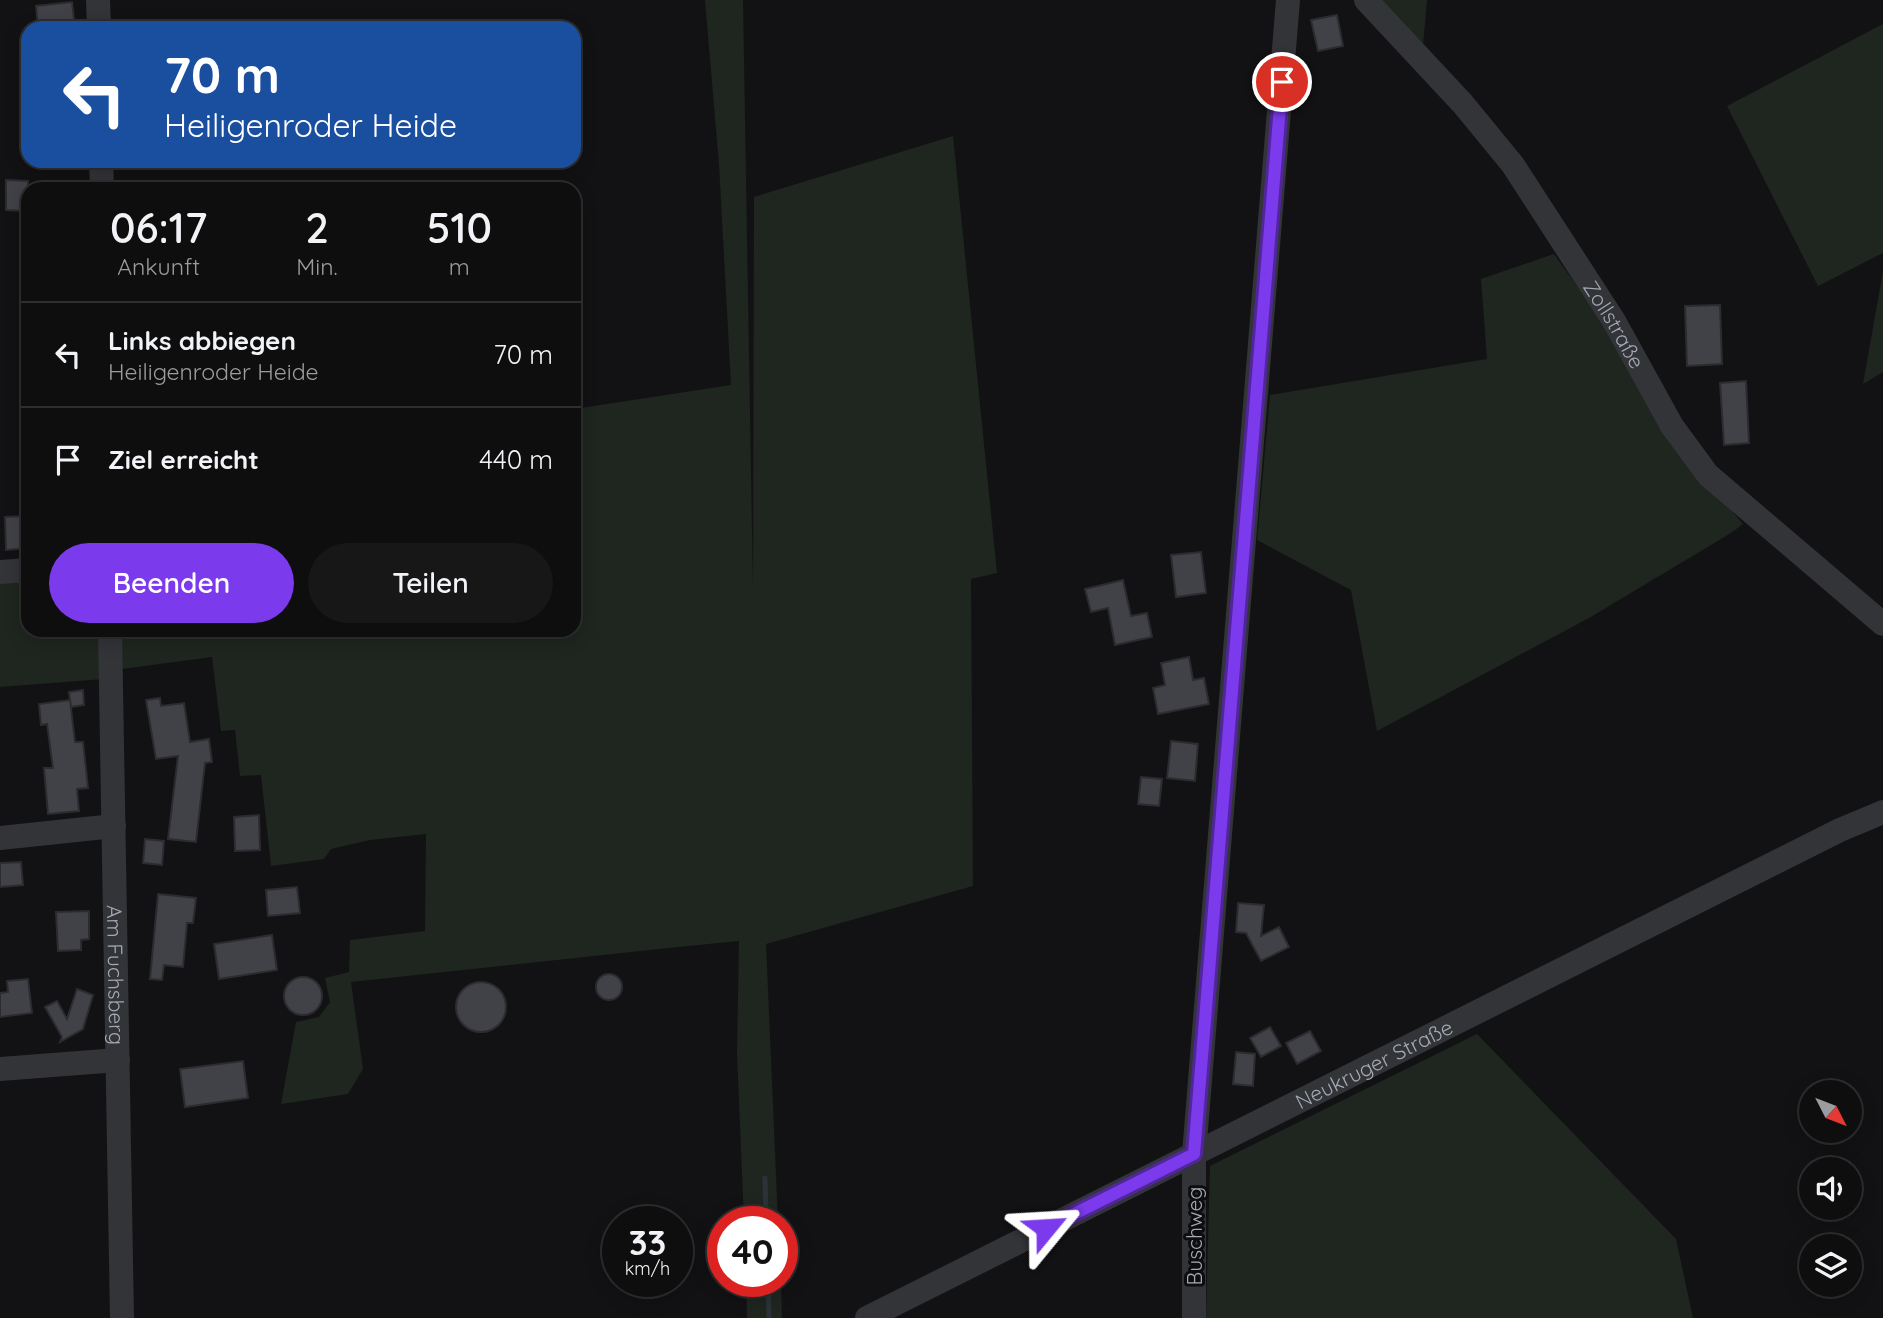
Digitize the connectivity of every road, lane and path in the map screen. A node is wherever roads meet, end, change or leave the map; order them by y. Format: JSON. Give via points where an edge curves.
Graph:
{"nodes":[{"id":1,"x":98,"y":0,"type":"edge"},
{"id":2,"x":1288,"y":0,"type":"edge"},
{"id":3,"x":1366,"y":0,"type":"edge"},
{"id":4,"x":99,"y":21,"type":"edge"},
{"id":5,"x":21,"y":570,"type":"edge"},
{"id":6,"x":0,"y":572,"type":"edge"},
{"id":7,"x":1883,"y":624,"type":"edge"},
{"id":8,"x":110,"y":637,"type":"edge"},
{"id":9,"x":1883,"y":812,"type":"edge"},
{"id":10,"x":114,"y":826,"type":"junction"},
{"id":11,"x":0,"y":838,"type":"edge"},
{"id":12,"x":118,"y":1059,"type":"junction"},
{"id":13,"x":0,"y":1069,"type":"edge"},
{"id":14,"x":1194,"y":1154,"type":"junction"},
{"id":15,"x":122,"y":1318,"type":"edge"},
{"id":16,"x":867,"y":1318,"type":"edge"},
{"id":17,"x":1194,"y":1318,"type":"edge"}],
"edges":[{"from":1,"to":4,"type":"street"},
{"from":2,"to":14,"type":"street","name":"Buschweg"},
{"from":3,"to":7,"type":"street","name":"Zollstraße","via":[[1513,165],[1614,321],[1672,426],[1708,475]]},
{"from":5,"to":6,"type":"street"},
{"from":8,"to":10,"type":"street","name":"Am Fuchsberg"},
{"from":9,"to":14,"type":"street","name":"Neukruger Straße"},
{"from":10,"to":11,"type":"street"},
{"from":10,"to":12,"type":"street","name":"Am Fuchsberg"},
{"from":12,"to":13,"type":"street"},
{"from":12,"to":15,"type":"street","name":"Am Fuchsberg"},
{"from":14,"to":16,"type":"street","name":"Neukruger Straße"},
{"from":14,"to":17,"type":"street","name":"Buschweg"}]}
